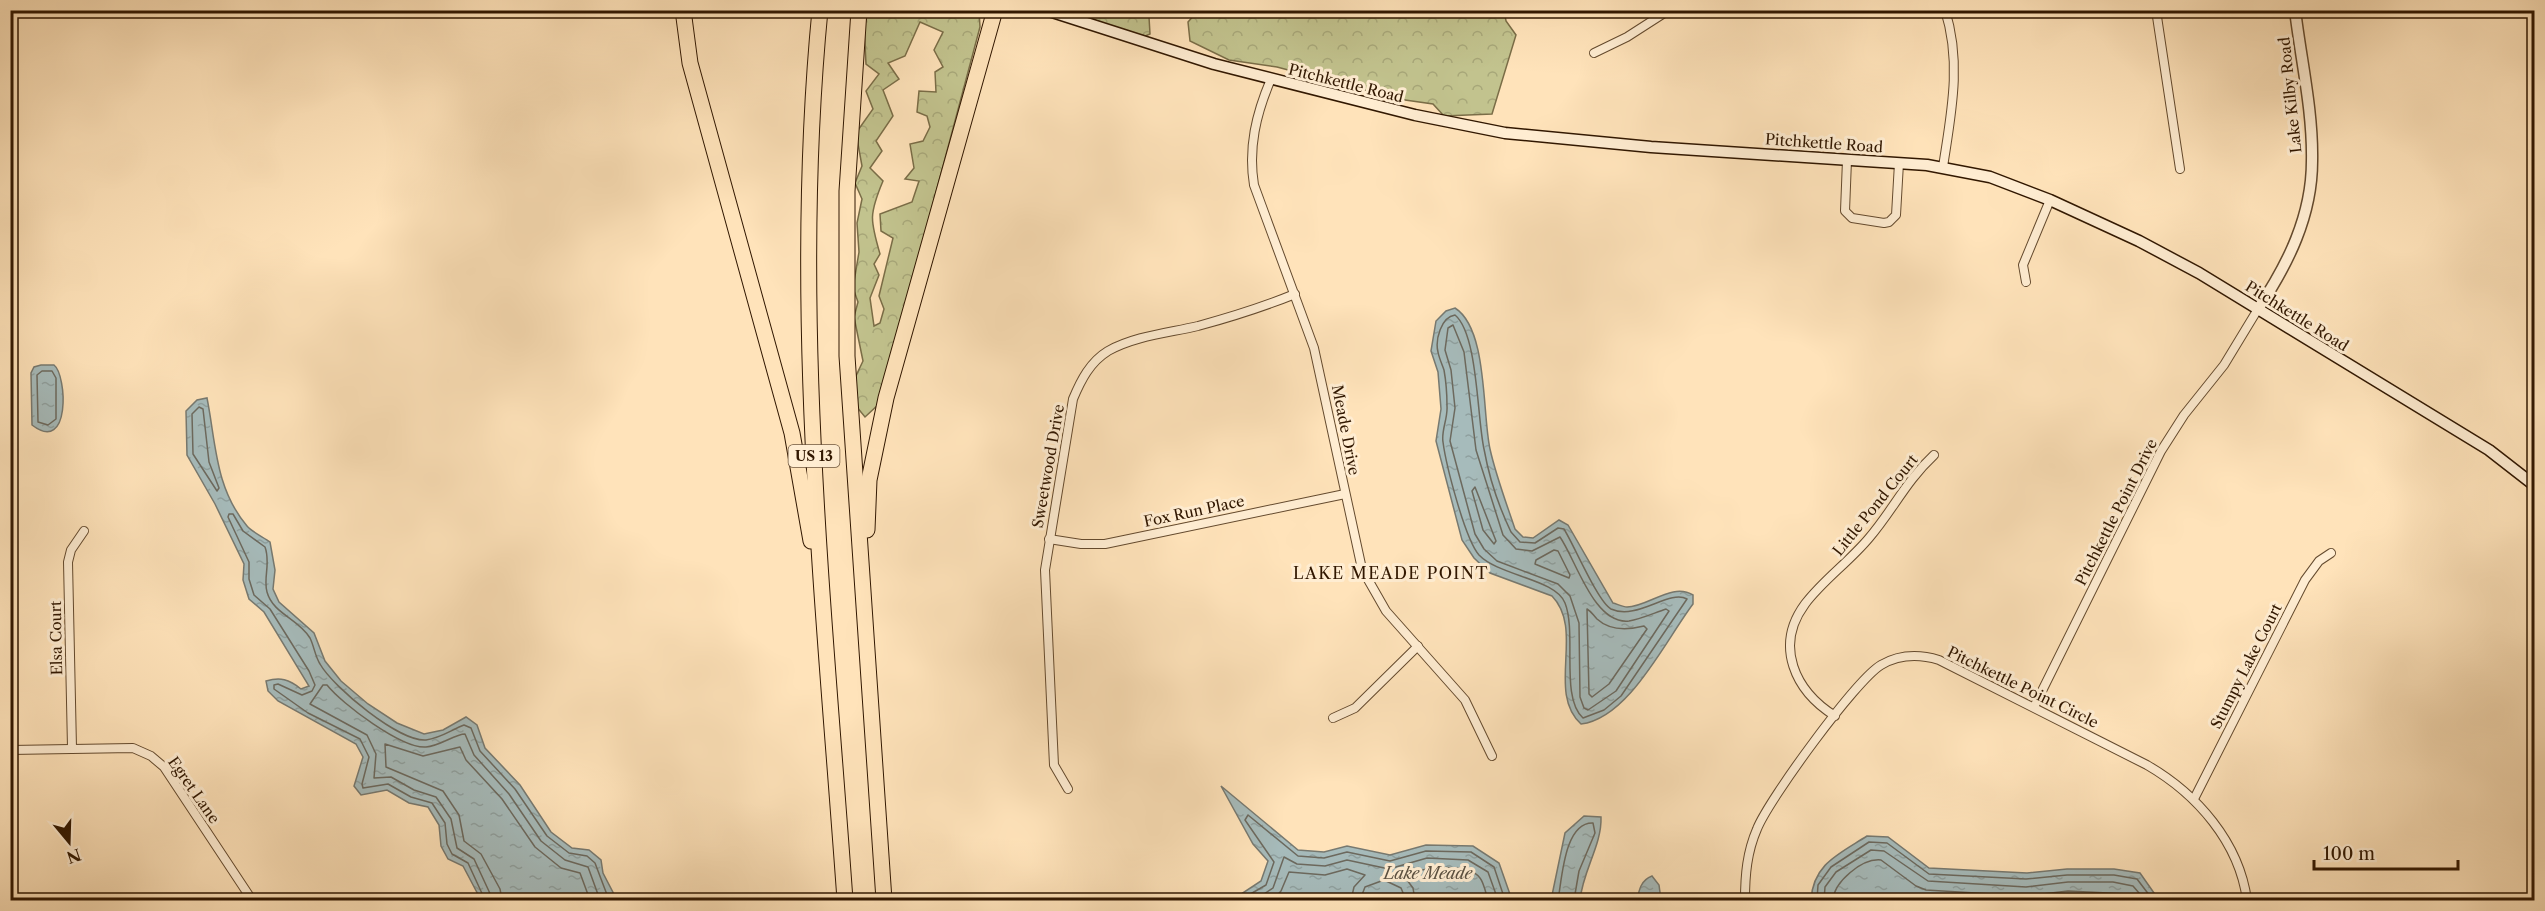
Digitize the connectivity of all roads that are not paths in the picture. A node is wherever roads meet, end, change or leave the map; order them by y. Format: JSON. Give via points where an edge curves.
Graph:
{"nodes":[{"id":1,"x":683,"y":10,"type":"edge"},
{"id":2,"x":820,"y":10,"type":"edge"},
{"id":3,"x":859,"y":10,"type":"edge"},
{"id":4,"x":995,"y":10,"type":"edge"},
{"id":5,"x":1046,"y":10,"type":"edge"},
{"id":6,"x":1669,"y":10,"type":"edge"},
{"id":7,"x":1945,"y":10,"type":"edge"},
{"id":8,"x":2156,"y":10,"type":"edge"},
{"id":9,"x":2295,"y":10,"type":"edge"},
{"id":10,"x":1594,"y":53,"type":"dead end"},
{"id":11,"x":1271,"y":79,"type":"junction"},
{"id":12,"x":1847,"y":160,"type":"junction"},
{"id":13,"x":1899,"y":163,"type":"junction"},
{"id":14,"x":1943,"y":167,"type":"junction"},
{"id":15,"x":2180,"y":169,"type":"dead end"},
{"id":16,"x":2050,"y":200,"type":"junction"},
{"id":17,"x":2026,"y":282,"type":"dead end"},
{"id":18,"x":1295,"y":294,"type":"junction"},
{"id":19,"x":2258,"y":309,"type":"junction"},
{"id":20,"x":1934,"y":455,"type":"dead end"},
{"id":21,"x":2535,"y":485,"type":"edge"},
{"id":22,"x":1345,"y":494,"type":"junction"},
{"id":23,"x":84,"y":531,"type":"dead end"},
{"id":24,"x":1049,"y":539,"type":"junction"},
{"id":25,"x":2331,"y":553,"type":"dead end"},
{"id":26,"x":865,"y":626,"type":"junction"},
{"id":27,"x":827,"y":636,"type":"junction"},
{"id":28,"x":1418,"y":646,"type":"junction"},
{"id":29,"x":2034,"y":707,"type":"junction"},
{"id":30,"x":1836,"y":716,"type":"junction"},
{"id":31,"x":1333,"y":718,"type":"dead end"},
{"id":32,"x":72,"y":748,"type":"junction"},
{"id":33,"x":10,"y":750,"type":"edge"},
{"id":34,"x":1492,"y":756,"type":"dead end"},
{"id":35,"x":1068,"y":789,"type":"dead end"},
{"id":36,"x":2194,"y":799,"type":"junction"},
{"id":37,"x":252,"y":900,"type":"edge"},
{"id":38,"x":845,"y":900,"type":"edge"},
{"id":39,"x":884,"y":900,"type":"edge"},
{"id":40,"x":1745,"y":900,"type":"edge"},
{"id":41,"x":2247,"y":900,"type":"edge"}],
"edges":[{"from":1,"to":27,"type":"highway","via":[[690,63],[792,433]]},
{"from":2,"to":27,"type":"highway","number":"US 13","via":[[810,142],[807,267],[811,411]]},
{"from":3,"to":26,"type":"highway","number":"US 13","via":[[851,103],[845,276],[847,368]]},
{"from":4,"to":26,"type":"highway","via":[[873,454],[867,513]]},
{"from":5,"to":11,"type":"main road","name":"Pitchkettle Road"},
{"from":6,"to":10,"type":"street"},
{"from":7,"to":14,"type":"street","via":[[1956,63]]},
{"from":8,"to":15,"type":"street"},
{"from":9,"to":19,"type":"main road","name":"Lake Kilby Road","via":[[2313,162],[2305,214],[2294,247]]},
{"from":11,"to":12,"type":"main road","name":"Pitchkettle Road","via":[[1415,115],[1524,136]]},
{"from":11,"to":18,"type":"street","name":"Meade Drive","via":[[1252,138],[1251,168],[1257,195]]},
{"from":12,"to":13,"type":"main road","name":"Pitchkettle Road"},
{"from":12,"to":13,"type":"street","via":[[1845,211],[1852,218],[1884,223],[1896,215]]},
{"from":13,"to":14,"type":"main road","name":"Pitchkettle Road"},
{"from":14,"to":16,"type":"main road","name":"Pitchkettle Road","via":[[1990,177]]},
{"from":16,"to":17,"type":"street","via":[[2023,265]]},
{"from":16,"to":19,"type":"main road","name":"Pitchkettle Road","via":[[2139,241]]},
{"from":18,"to":22,"type":"street","name":"Meade Drive","via":[[1323,382]]},
{"from":18,"to":24,"type":"street","name":"Sweetwood Drive","via":[[1256,309],[1130,342],[1094,363],[1073,399]]},
{"from":19,"to":21,"type":"main road","name":"Pitchkettle Road","via":[[2489,450]]},
{"from":19,"to":29,"type":"street","name":"Pitchkettle Point Drive","via":[[2224,365],[2160,451]]},
{"from":20,"to":30,"type":"street","name":"Little Pond Court","via":[[1908,480],[1870,538],[1812,595],[1797,618],[1789,653],[1796,676],[1814,701]]},
{"from":22,"to":24,"type":"street","name":"Fox Run Place","via":[[1105,544]]},
{"from":22,"to":28,"type":"street","name":"Meade Drive","via":[[1356,548],[1371,588]]},
{"from":23,"to":32,"type":"street","name":"Elsa Court","via":[[68,562]]},
{"from":24,"to":35,"type":"street","name":"Sweetwood Drive","via":[[1045,570],[1054,765]]},
{"from":25,"to":36,"type":"street","name":"Stumpy Lake Court","via":[[2319,561],[2305,580]]},
{"from":26,"to":39,"type":"highway","number":"US 13"},
{"from":27,"to":38,"type":"highway","number":"US 13"},
{"from":28,"to":31,"type":"street","via":[[1355,708]]},
{"from":28,"to":34,"type":"street","name":"Meade Drive","via":[[1465,700]]},
{"from":29,"to":30,"type":"street","name":"Pitchkettle Point Circle","via":[[1938,660],[1915,655],[1892,660],[1870,673]]},
{"from":29,"to":36,"type":"street","name":"Pitchkettle Point Circle","via":[[2147,765]]},
{"from":30,"to":40,"type":"street","name":"Pitchkettle Point Circle","via":[[1758,827],[1747,862]]},
{"from":32,"to":33,"type":"street","name":"Egret Lane"},
{"from":32,"to":37,"type":"street","name":"Egret Lane","via":[[133,748],[151,756],[176,783]]},
{"from":36,"to":41,"type":"street","name":"Pitchkettle Point Circle","via":[[2229,847]]}]}
